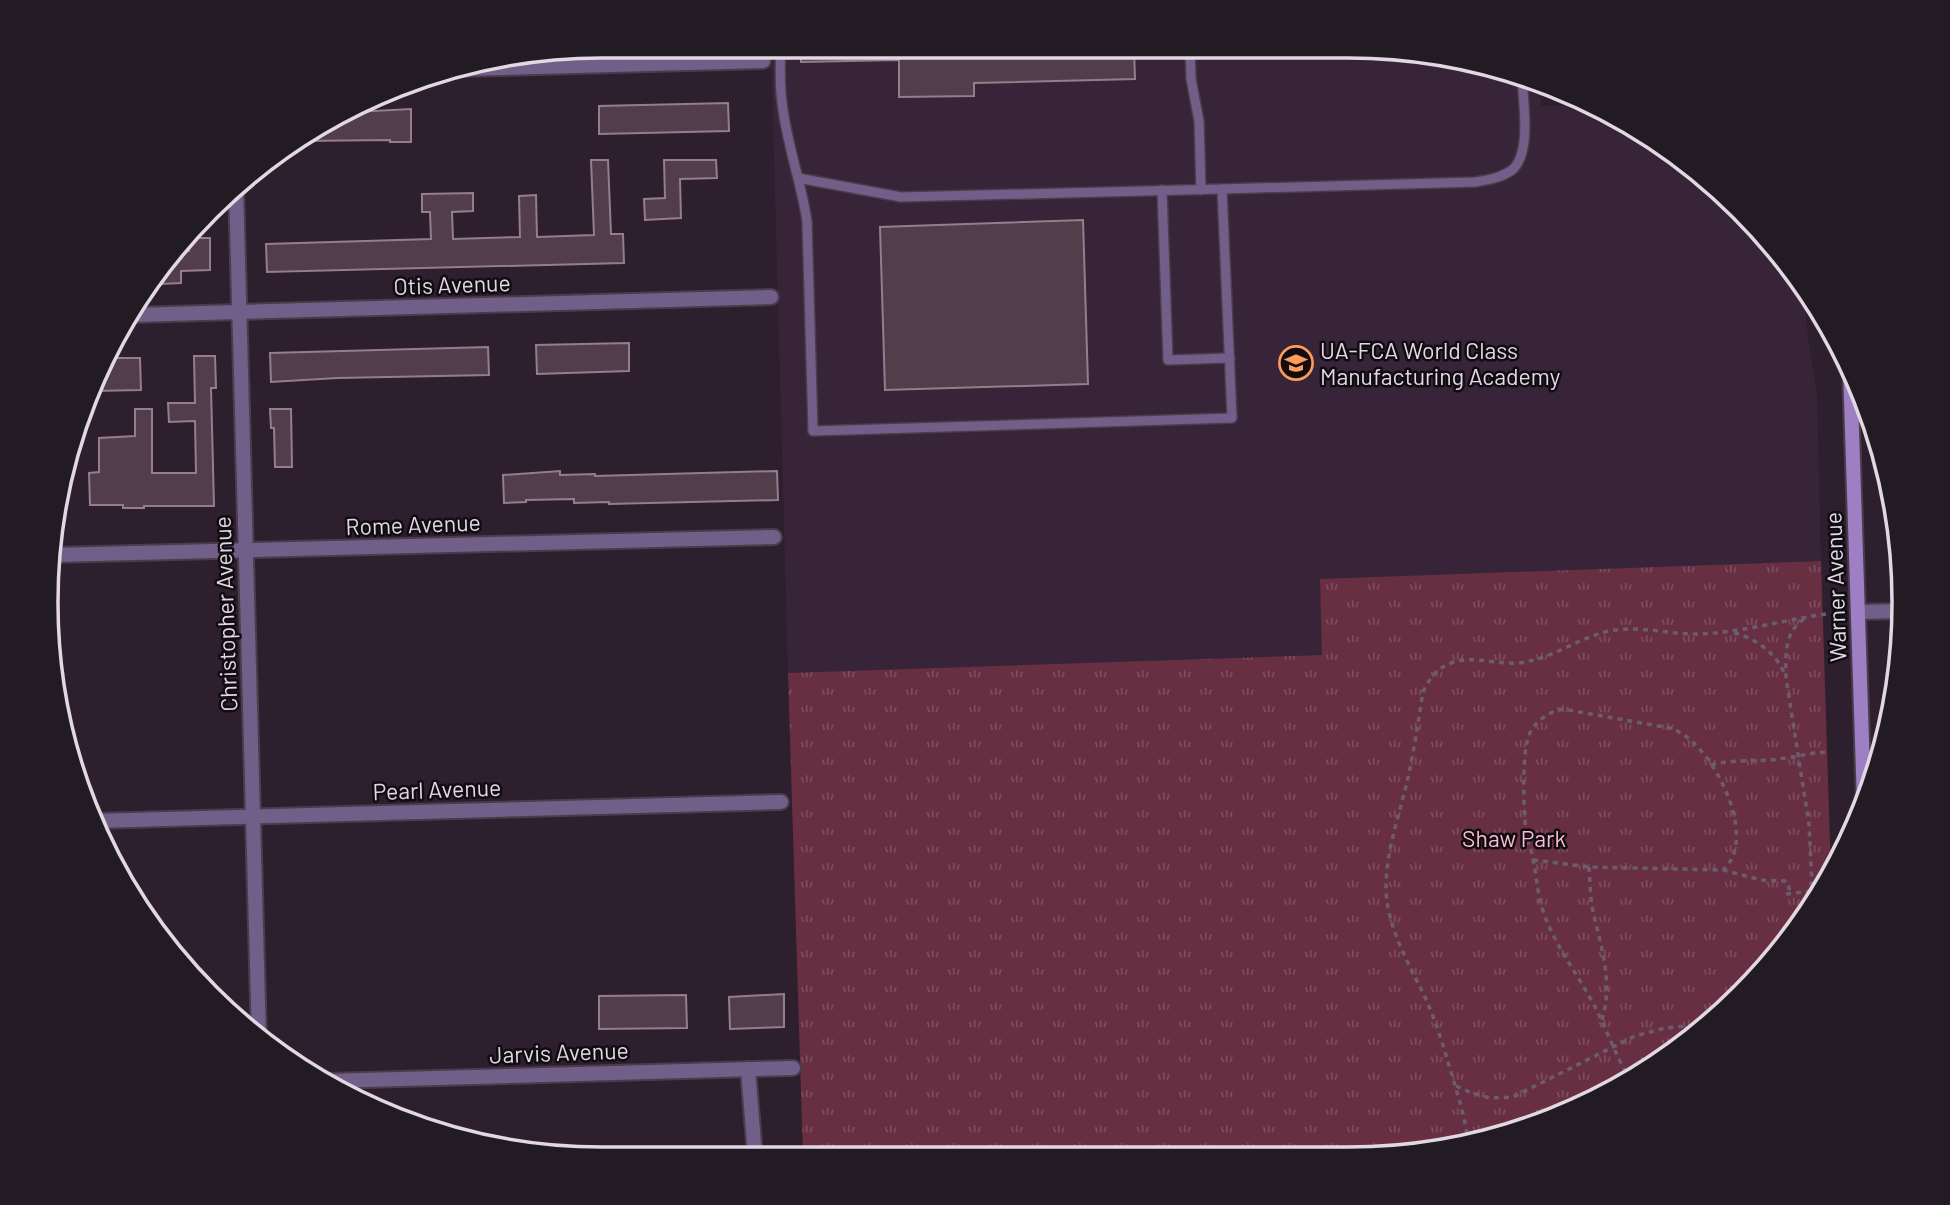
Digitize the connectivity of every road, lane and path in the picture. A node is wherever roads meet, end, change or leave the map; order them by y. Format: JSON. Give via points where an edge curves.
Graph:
{"nodes":[{"id":1,"x":780,"y":58,"type":"edge"},
{"id":2,"x":1190,"y":58,"type":"edge"},
{"id":3,"x":763,"y":61,"type":"dead end"},
{"id":4,"x":496,"y":68,"type":"edge"},
{"id":5,"x":1522,"y":87,"type":"edge"},
{"id":6,"x":798,"y":178,"type":"junction"},
{"id":7,"x":1222,"y":189,"type":"junction"},
{"id":8,"x":1162,"y":190,"type":"junction"},
{"id":9,"x":1201,"y":190,"type":"junction"},
{"id":10,"x":236,"y":199,"type":"edge"},
{"id":11,"x":771,"y":297,"type":"dead end"},
{"id":12,"x":240,"y":312,"type":"junction"},
{"id":13,"x":141,"y":315,"type":"edge"},
{"id":14,"x":1230,"y":358,"type":"junction"},
{"id":15,"x":1851,"y":394,"type":"edge"},
{"id":16,"x":774,"y":537,"type":"dead end"},
{"id":17,"x":247,"y":551,"type":"junction"},
{"id":18,"x":60,"y":555,"type":"edge"},
{"id":19,"x":1892,"y":611,"type":"edge"},
{"id":20,"x":1858,"y":612,"type":"junction"},
{"id":21,"x":1826,"y":614,"type":"dead end"},
{"id":22,"x":1811,"y":616,"type":"junction"},
{"id":23,"x":1728,"y":632,"type":"junction"},
{"id":24,"x":1786,"y":678,"type":"junction"},
{"id":25,"x":1830,"y":752,"type":"dead end"},
{"id":26,"x":1798,"y":755,"type":"junction"},
{"id":27,"x":1711,"y":765,"type":"junction"},
{"id":28,"x":1863,"y":777,"type":"edge"},
{"id":29,"x":781,"y":802,"type":"dead end"},
{"id":30,"x":254,"y":816,"type":"junction"},
{"id":31,"x":104,"y":821,"type":"edge"},
{"id":32,"x":1533,"y":860,"type":"junction"},
{"id":33,"x":1589,"y":867,"type":"junction"},
{"id":34,"x":1723,"y":870,"type":"junction"},
{"id":35,"x":1813,"y":885,"type":"edge"},
{"id":36,"x":1809,"y":891,"type":"edge"},
{"id":37,"x":1602,"y":1021,"type":"junction"},
{"id":38,"x":259,"y":1025,"type":"edge"},
{"id":39,"x":1690,"y":1026,"type":"edge"},
{"id":40,"x":1613,"y":1046,"type":"junction"},
{"id":41,"x":793,"y":1068,"type":"dead end"},
{"id":42,"x":748,"y":1069,"type":"junction"},
{"id":43,"x":1625,"y":1071,"type":"edge"},
{"id":44,"x":342,"y":1081,"type":"edge"},
{"id":45,"x":1456,"y":1086,"type":"junction"},
{"id":46,"x":1467,"y":1134,"type":"edge"},
{"id":47,"x":754,"y":1147,"type":"edge"}],
"edges":[{"from":1,"to":6,"type":"lane","via":[[781,101]]},
{"from":2,"to":9,"type":"lane","via":[[1199,121]]},
{"from":3,"to":4,"type":"street"},
{"from":5,"to":7,"type":"lane","via":[[1523,148],[1518,163],[1502,176],[1475,181]]},
{"from":6,"to":8,"type":"lane","via":[[901,197]]},
{"from":6,"to":14,"type":"lane","via":[[807,221],[813,431],[1232,418]]},
{"from":7,"to":9,"type":"lane"},
{"from":7,"to":14,"type":"lane"},
{"from":8,"to":9,"type":"lane"},
{"from":8,"to":14,"type":"lane","via":[[1168,360]]},
{"from":10,"to":12,"type":"street","name":"Christopher Avenue"},
{"from":11,"to":12,"type":"street","name":"Otis Avenue"},
{"from":12,"to":13,"type":"street","name":"Otis Avenue"},
{"from":12,"to":17,"type":"street","name":"Christopher Avenue"},
{"from":15,"to":20,"type":"street","name":"Warner Avenue"},
{"from":16,"to":17,"type":"street","name":"Rome Avenue"},
{"from":17,"to":18,"type":"street","name":"Rome Avenue"},
{"from":17,"to":30,"type":"street","name":"Christopher Avenue"},
{"from":19,"to":20,"type":"street"},
{"from":20,"to":28,"type":"street","name":"Warner Avenue"},
{"from":21,"to":22,"type":"path"},
{"from":22,"to":23,"type":"path"},
{"from":22,"to":24,"type":"path","via":[[1795,626],[1789,637]]},
{"from":23,"to":24,"type":"path","via":[[1743,635],[1767,650]]},
{"from":23,"to":45,"type":"path","via":[[1616,630],[1522,663],[1454,662],[1439,669],[1427,683],[1391,853],[1387,901]]},
{"from":24,"to":26,"type":"path"},
{"from":25,"to":26,"type":"path"},
{"from":26,"to":27,"type":"path"},
{"from":26,"to":35,"type":"path"},
{"from":27,"to":32,"type":"path","via":[[1676,729],[1555,710],[1534,726],[1526,743],[1524,818]]},
{"from":27,"to":34,"type":"path","via":[[1737,830],[1734,855]]},
{"from":29,"to":30,"type":"street","name":"Pearl Avenue"},
{"from":30,"to":31,"type":"street","name":"Pearl Avenue"},
{"from":30,"to":38,"type":"street","name":"Christopher Avenue"},
{"from":32,"to":33,"type":"path"},
{"from":32,"to":37,"type":"path","via":[[1548,925]]},
{"from":33,"to":34,"type":"path"},
{"from":33,"to":37,"type":"path","via":[[1607,981]]},
{"from":34,"to":36,"type":"path","via":[[1785,881],[1788,893]]},
{"from":37,"to":40,"type":"path"},
{"from":39,"to":40,"type":"path","via":[[1645,1032]]},
{"from":40,"to":43,"type":"path"},
{"from":40,"to":45,"type":"path","via":[[1513,1097],[1490,1098]]},
{"from":41,"to":42,"type":"street","name":"Jarvis Avenue"},
{"from":42,"to":44,"type":"street","name":"Jarvis Avenue"},
{"from":42,"to":47,"type":"street"},
{"from":45,"to":46,"type":"path"}]}
